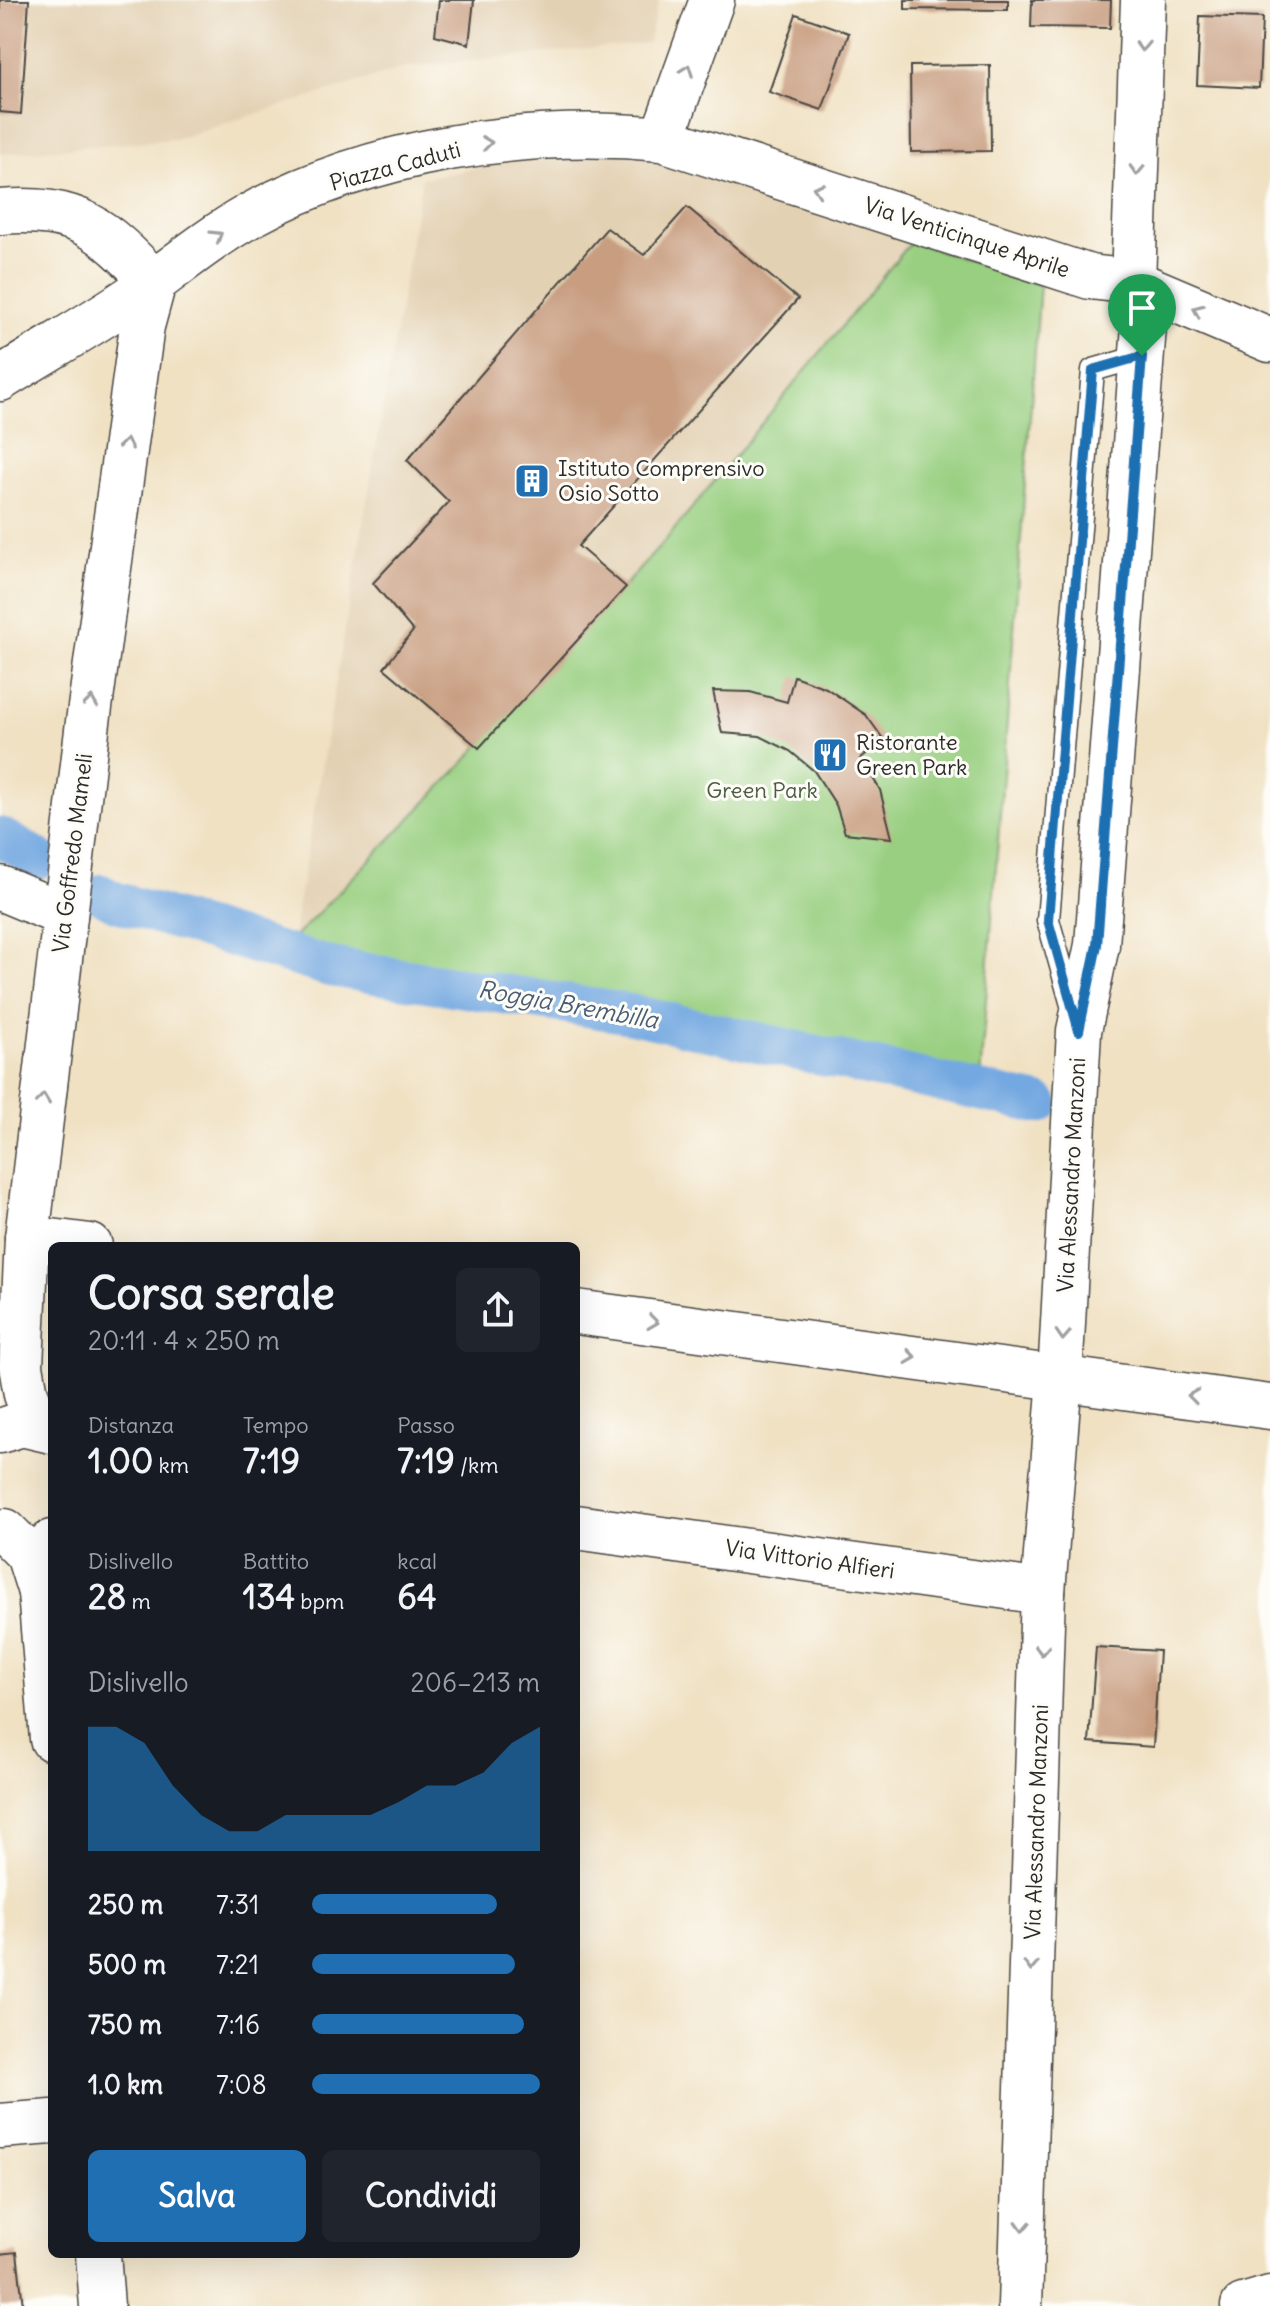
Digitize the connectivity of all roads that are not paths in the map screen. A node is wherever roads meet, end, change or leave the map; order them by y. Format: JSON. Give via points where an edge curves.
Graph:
{"nodes":[{"id":1,"x":712,"y":0,"type":"edge"},
{"id":2,"x":1143,"y":0,"type":"edge"},
{"id":3,"x":662,"y":139,"type":"junction"},
{"id":4,"x":0,"y":212,"type":"edge"},
{"id":5,"x":154,"y":282,"type":"junction"},
{"id":6,"x":1133,"y":282,"type":"junction"},
{"id":7,"x":1270,"y":340,"type":"edge"},
{"id":8,"x":0,"y":379,"type":"edge"},
{"id":9,"x":0,"y":888,"type":"edge"},
{"id":10,"x":65,"y":915,"type":"junction"},
{"id":11,"x":18,"y":1164,"type":"edge"},
{"id":12,"x":27,"y":1238,"type":"junction"},
{"id":13,"x":58,"y":1242,"type":"edge"},
{"id":14,"x":580,"y":1313,"type":"edge"},
{"id":15,"x":1060,"y":1378,"type":"junction"},
{"id":16,"x":1270,"y":1407,"type":"edge"},
{"id":17,"x":30,"y":1429,"type":"edge"},
{"id":18,"x":580,"y":1528,"type":"edge"},
{"id":19,"x":48,"y":1529,"type":"edge"},
{"id":20,"x":3,"y":1530,"type":"edge"},
{"id":21,"x":48,"y":1559,"type":"edge"},
{"id":22,"x":40,"y":1592,"type":"junction"},
{"id":23,"x":1043,"y":1592,"type":"junction"},
{"id":24,"x":48,"y":1690,"type":"edge"},
{"id":25,"x":48,"y":2122,"type":"edge"},
{"id":26,"x":0,"y":2126,"type":"edge"},
{"id":27,"x":98,"y":2258,"type":"edge"},
{"id":28,"x":1270,"y":2298,"type":"edge"},
{"id":29,"x":102,"y":2306,"type":"edge"},
{"id":30,"x":1020,"y":2306,"type":"edge"},
{"id":31,"x":1243,"y":2306,"type":"edge"}],
"edges":[{"from":3,"to":1,"type":"street","one_way":true},
{"from":2,"to":6,"type":"street","name":"Via Alessandro Manzoni","one_way":true},
{"from":5,"to":3,"type":"street","name":"Piazza Caduti","one_way":true,"via":[[186,255],[251,215],[349,173],[444,149],[550,136]]},
{"from":6,"to":3,"type":"street","name":"Via Venticinque Aprile","one_way":true,"via":[[1090,277]]},
{"from":4,"to":5,"type":"street","via":[[64,213],[113,240]]},
{"from":5,"to":8,"type":"street","name":"Piazza Caduti"},
{"from":10,"to":5,"type":"street","name":"Via Goffredo Mameli","one_way":true,"via":[[142,326]]},
{"from":7,"to":6,"type":"street","name":"Via Venticinque Aprile","one_way":true},
{"from":6,"to":15,"type":"street","name":"Via Alessandro Manzoni","one_way":true,"via":[[1144,326],[1097,945],[1079,1031]]},
{"from":9,"to":10,"type":"street"},
{"from":11,"to":10,"type":"street","name":"Via Goffredo Mameli","one_way":true},
{"from":11,"to":12,"type":"street","name":"Via Goffredo Mameli"},
{"from":12,"to":13,"type":"street"},
{"from":12,"to":17,"type":"street","name":"Via Goffredo Mameli","via":[[21,1366]]},
{"from":14,"to":15,"type":"street","one_way":true},
{"from":16,"to":15,"type":"street","one_way":true},
{"from":15,"to":23,"type":"street","name":"Via Alessandro Manzoni"},
{"from":18,"to":23,"type":"street","name":"Via Vittorio Alfieri"},
{"from":19,"to":20,"type":"street","via":[[23,1535]]},
{"from":20,"to":22,"type":"street","via":[[28,1554]]},
{"from":21,"to":22,"type":"street"},
{"from":22,"to":24,"type":"street"},
{"from":23,"to":30,"type":"street","name":"Via Alessandro Manzoni","one_way":true},
{"from":25,"to":26,"type":"street"},
{"from":27,"to":29,"type":"street"},
{"from":28,"to":31,"type":"street"}]}
